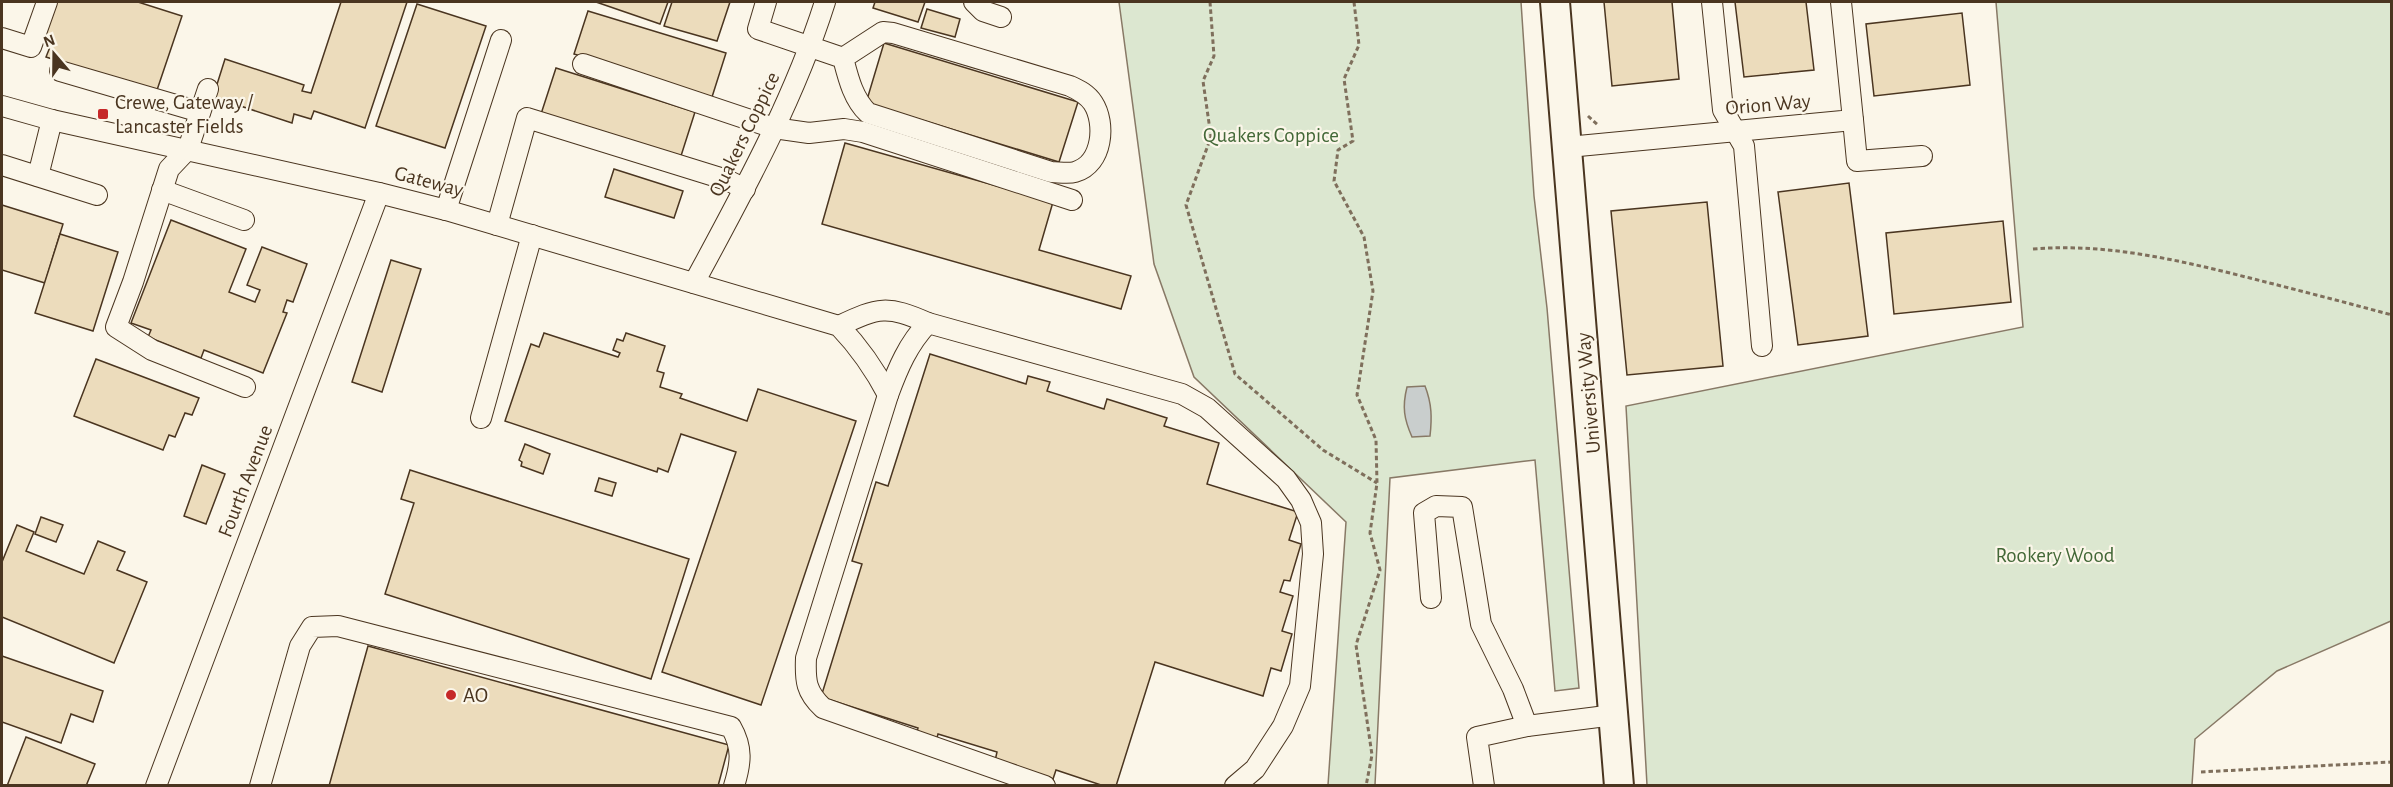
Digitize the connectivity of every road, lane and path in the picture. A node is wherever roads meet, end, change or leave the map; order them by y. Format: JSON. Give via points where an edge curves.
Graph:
{"nodes":[{"id":1,"x":47,"y":2,"type":"edge"},
{"id":2,"x":766,"y":2,"type":"edge"},
{"id":3,"x":825,"y":2,"type":"edge"},
{"id":4,"x":974,"y":2,"type":"edge"},
{"id":5,"x":1210,"y":2,"type":"edge"},
{"id":6,"x":1354,"y":2,"type":"edge"},
{"id":7,"x":1555,"y":2,"type":"edge"},
{"id":8,"x":1712,"y":2,"type":"edge"},
{"id":9,"x":1841,"y":2,"type":"edge"},
{"id":10,"x":1000,"y":17,"type":"dead end"},
{"id":11,"x":2,"y":38,"type":"edge"},
{"id":12,"x":501,"y":40,"type":"dead end"},
{"id":13,"x":811,"y":46,"type":"junction"},
{"id":14,"x":843,"y":58,"type":"junction"},
{"id":15,"x":583,"y":64,"type":"dead end"},
{"id":16,"x":60,"y":71,"type":"dead end"},
{"id":17,"x":208,"y":89,"type":"dead end"},
{"id":18,"x":2,"y":106,"type":"edge"},
{"id":19,"x":200,"y":112,"type":"junction"},
{"id":20,"x":52,"y":120,"type":"junction"},
{"id":21,"x":1853,"y":120,"type":"junction"},
{"id":22,"x":774,"y":128,"type":"junction"},
{"id":23,"x":1735,"y":130,"type":"junction"},
{"id":24,"x":1568,"y":147,"type":"junction"},
{"id":25,"x":189,"y":149,"type":"junction"},
{"id":26,"x":1922,"y":156,"type":"dead end"},
{"id":27,"x":2,"y":165,"type":"edge"},
{"id":28,"x":38,"y":176,"type":"junction"},
{"id":29,"x":745,"y":189,"type":"junction"},
{"id":30,"x":162,"y":190,"type":"junction"},
{"id":31,"x":379,"y":193,"type":"junction"},
{"id":32,"x":97,"y":195,"type":"dead end"},
{"id":33,"x":1072,"y":200,"type":"dead end"},
{"id":34,"x":446,"y":210,"type":"junction"},
{"id":35,"x":244,"y":220,"type":"dead end"},
{"id":36,"x":497,"y":225,"type":"junction"},
{"id":37,"x":532,"y":235,"type":"junction"},
{"id":38,"x":2033,"y":249,"type":"dead end"},
{"id":39,"x":694,"y":283,"type":"junction"},
{"id":40,"x":2391,"y":315,"type":"edge"},
{"id":41,"x":928,"y":323,"type":"junction"},
{"id":42,"x":839,"y":326,"type":"junction"},
{"id":43,"x":1762,"y":346,"type":"dead end"},
{"id":44,"x":245,"y":387,"type":"dead end"},
{"id":45,"x":888,"y":395,"type":"junction"},
{"id":46,"x":481,"y":418,"type":"dead end"},
{"id":47,"x":1377,"y":483,"type":"junction"},
{"id":48,"x":1431,"y":598,"type":"dead end"},
{"id":49,"x":1614,"y":716,"type":"junction"},
{"id":50,"x":1527,"y":726,"type":"junction"},
{"id":51,"x":2391,"y":762,"type":"edge"},
{"id":52,"x":2201,"y":772,"type":"dead end"},
{"id":53,"x":156,"y":786,"type":"edge"},
{"id":54,"x":260,"y":786,"type":"edge"},
{"id":55,"x":734,"y":786,"type":"edge"},
{"id":56,"x":1045,"y":786,"type":"edge"},
{"id":57,"x":1235,"y":786,"type":"edge"},
{"id":58,"x":1366,"y":786,"type":"edge"},
{"id":59,"x":1484,"y":786,"type":"edge"},
{"id":60,"x":1619,"y":786,"type":"edge"}],
"edges":[{"from":1,"to":11,"type":"street","via":[[31,47]]},
{"from":2,"to":13,"type":"street","via":[[758,29]]},
{"from":3,"to":13,"type":"street","name":"Quakers Coppice"},
{"from":4,"to":10,"type":"street","via":[[983,11]]},
{"from":5,"to":47,"type":"path","via":[[1214,56],[1203,81],[1210,137],[1186,205],[1235,374],[1323,450]]},
{"from":6,"to":47,"type":"path","via":[[1359,45],[1344,79],[1353,141],[1338,150],[1334,181],[1364,237],[1373,291],[1357,395],[1376,440]]},
{"from":7,"to":24,"type":"highway","name":"University Way"},
{"from":8,"to":23,"type":"street","via":[[1723,110]]},
{"from":9,"to":21,"type":"street"},
{"from":12,"to":34,"type":"street"},
{"from":13,"to":14,"type":"street"},
{"from":13,"to":22,"type":"street","name":"Quakers Coppice"},
{"from":14,"to":14,"type":"street","via":[[883,32],[893,33],[1070,86],[1092,102],[1099,116],[1098,148],[1090,162],[1075,172],[1051,172],[868,113],[860,106]]},
{"from":15,"to":22,"type":"street"},
{"from":16,"to":19,"type":"street"},
{"from":17,"to":19,"type":"street"},
{"from":18,"to":20,"type":"street","name":"Gateway"},
{"from":19,"to":25,"type":"street"},
{"from":20,"to":25,"type":"street","name":"Gateway"},
{"from":20,"to":28,"type":"street"},
{"from":21,"to":23,"type":"street","name":"Orion Way"},
{"from":21,"to":26,"type":"street","via":[[1857,161]]},
{"from":22,"to":29,"type":"street","name":"Quakers Coppice"},
{"from":22,"to":33,"type":"street","via":[[809,133],[844,129],[863,132]]},
{"from":23,"to":24,"type":"street","name":"Orion Way"},
{"from":23,"to":43,"type":"street","via":[[1744,146]]},
{"from":24,"to":49,"type":"highway","name":"University Way"},
{"from":25,"to":30,"type":"street","via":[[169,169]]},
{"from":25,"to":31,"type":"street","name":"Gateway"},
{"from":27,"to":28,"type":"street"},
{"from":28,"to":32,"type":"street"},
{"from":29,"to":36,"type":"street","via":[[527,118]]},
{"from":29,"to":39,"type":"street","name":"Quakers Coppice"},
{"from":30,"to":35,"type":"street"},
{"from":30,"to":44,"type":"street","via":[[116,327],[152,350]]},
{"from":31,"to":34,"type":"street","name":"Gateway"},
{"from":31,"to":53,"type":"street","name":"Fourth Avenue"},
{"from":34,"to":36,"type":"street","name":"Gateway"},
{"from":36,"to":37,"type":"street","name":"Gateway"},
{"from":37,"to":39,"type":"street","name":"Gateway"},
{"from":37,"to":46,"type":"street"},
{"from":38,"to":40,"type":"path","via":[[2121,250],[2195,264]]},
{"from":39,"to":42,"type":"street","name":"Gateway"},
{"from":41,"to":42,"type":"street","via":[[900,311],[879,310]]},
{"from":41,"to":45,"type":"street","via":[[912,339]]},
{"from":41,"to":57,"type":"street","via":[[1182,394],[1207,408],[1286,479],[1301,500],[1311,523],[1313,554],[1300,686],[1283,726],[1255,769]]},
{"from":42,"to":45,"type":"street","via":[[874,367]]},
{"from":45,"to":56,"type":"street","via":[[806,658],[805,680],[812,698],[823,708]]},
{"from":47,"to":58,"type":"path","via":[[1370,533],[1380,570],[1356,645],[1372,755]]},
{"from":48,"to":50,"type":"street","via":[[1424,513],[1436,506],[1462,507],[1481,624]]},
{"from":49,"to":50,"type":"street"},
{"from":49,"to":60,"type":"highway","name":"University Way"},
{"from":50,"to":59,"type":"street","via":[[1477,736]]},
{"from":51,"to":52,"type":"path"},
{"from":54,"to":55,"type":"street","via":[[300,646],[312,627],[338,626],[731,727],[739,740]]}]}
